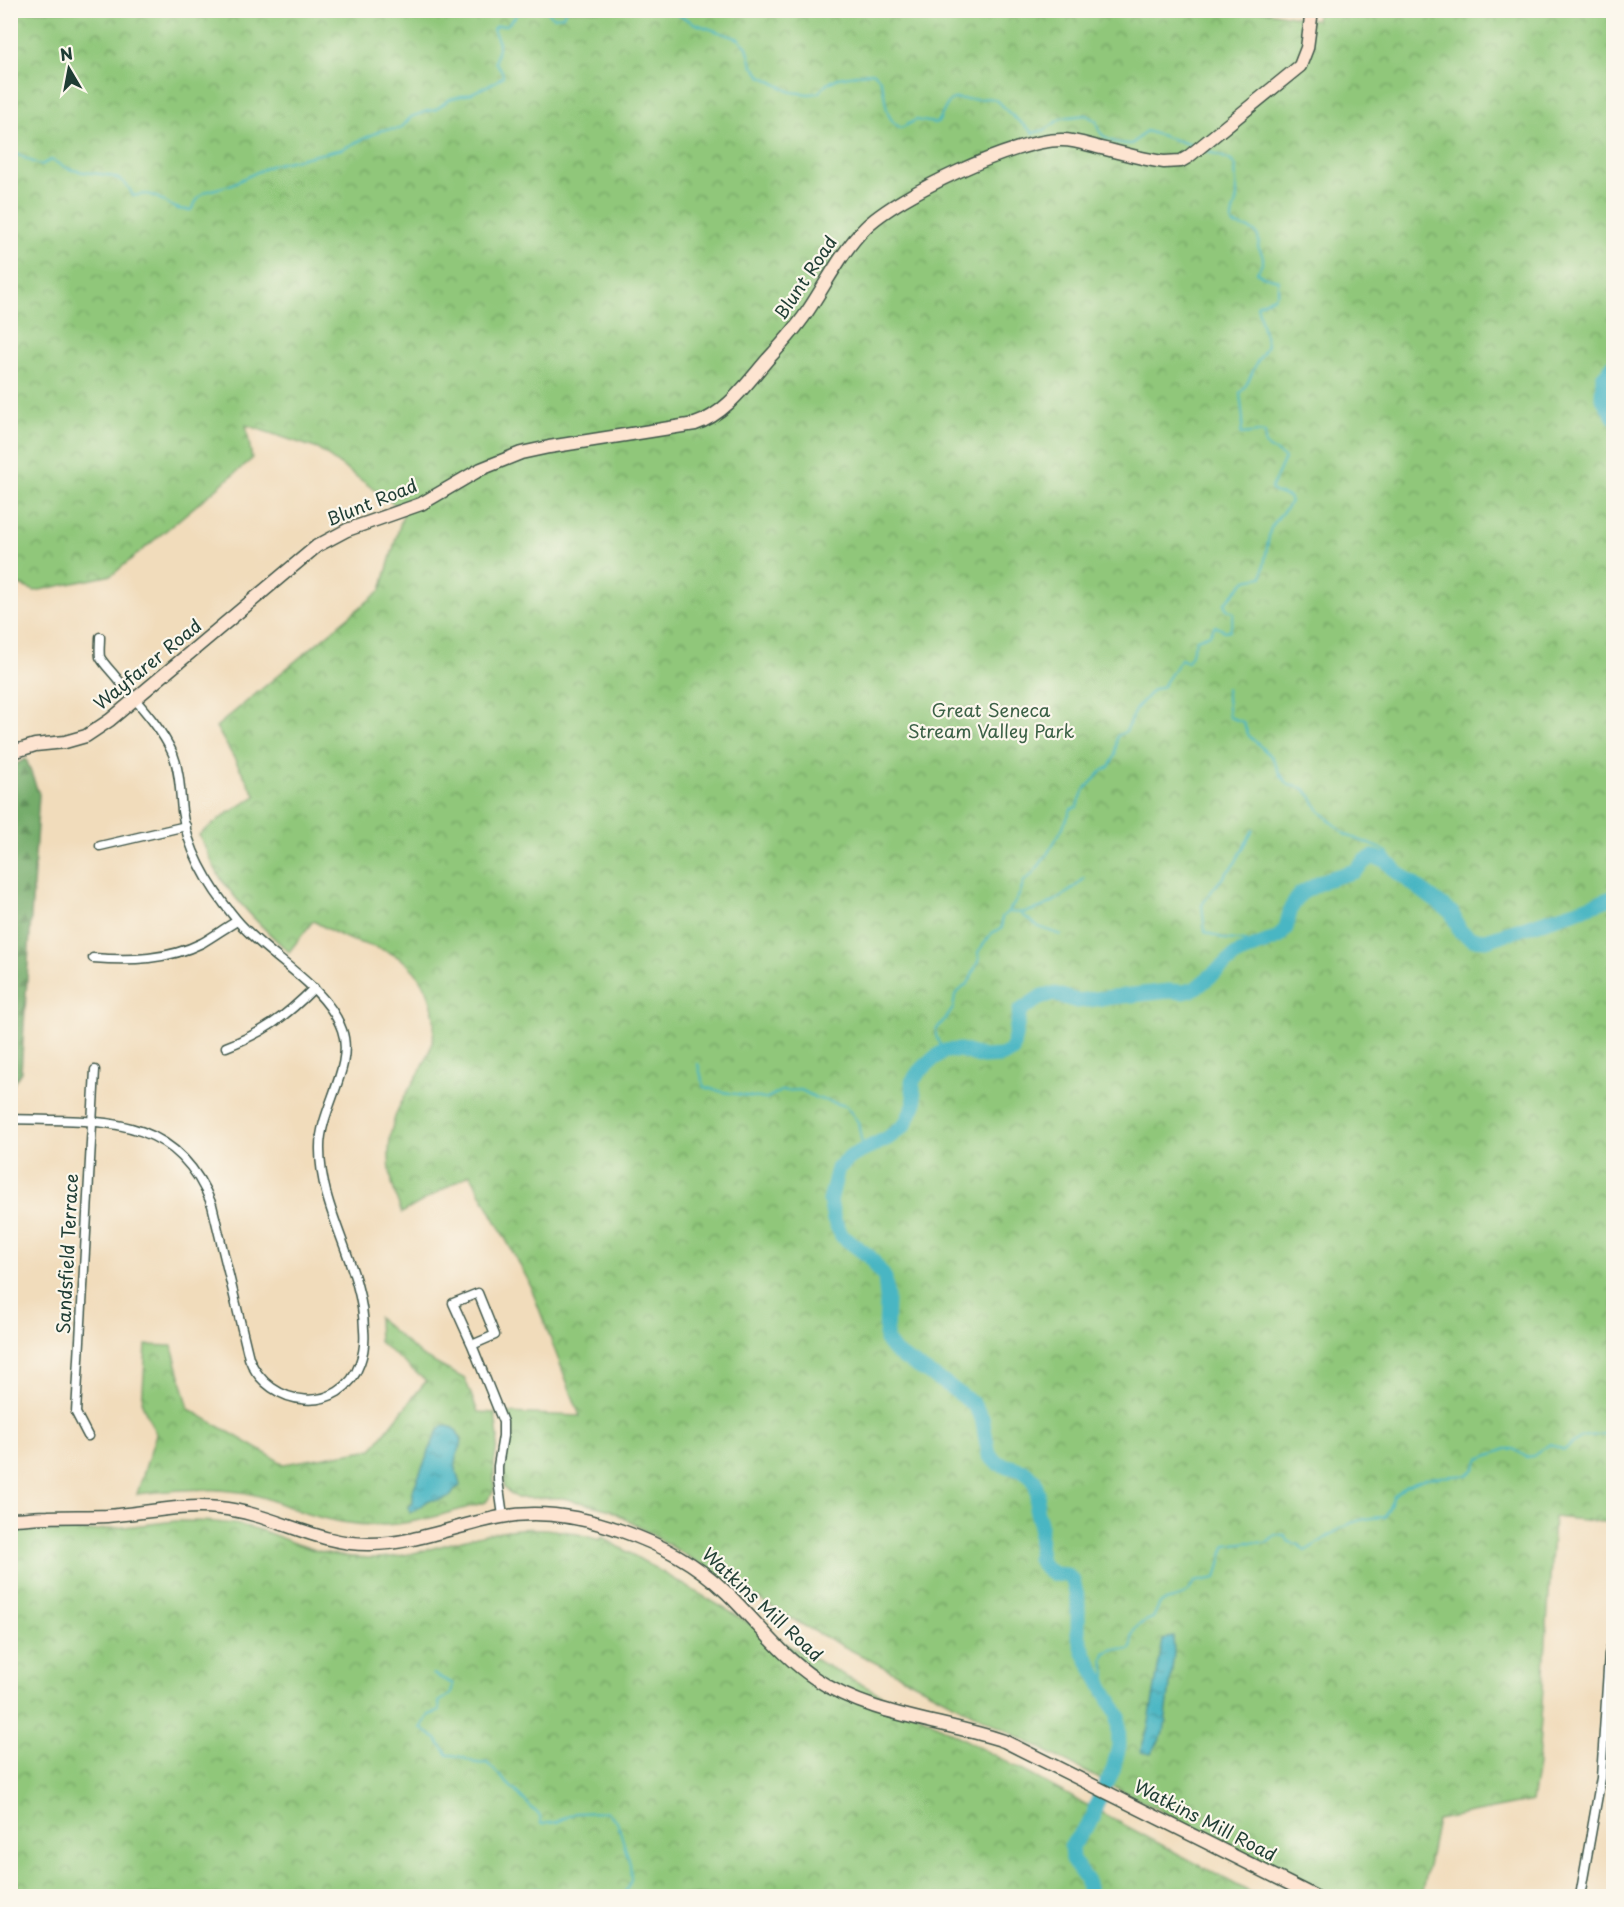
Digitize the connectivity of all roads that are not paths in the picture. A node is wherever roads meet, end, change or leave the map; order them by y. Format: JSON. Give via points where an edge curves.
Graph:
{"nodes":[{"id":1,"x":1312,"y":10,"type":"edge"},
{"id":2,"x":290,"y":569,"type":"joint"},
{"id":3,"x":100,"y":638,"type":"dead end"},
{"id":4,"x":135,"y":700,"type":"junction"},
{"id":5,"x":10,"y":753,"type":"edge"},
{"id":6,"x":186,"y":826,"type":"junction"},
{"id":7,"x":100,"y":846,"type":"dead end"},
{"id":8,"x":237,"y":921,"type":"junction"},
{"id":9,"x":93,"y":958,"type":"dead end"},
{"id":10,"x":314,"y":988,"type":"junction"},
{"id":11,"x":226,"y":1047,"type":"dead end"},
{"id":12,"x":94,"y":1070,"type":"dead end"},
{"id":13,"x":10,"y":1119,"type":"edge"},
{"id":14,"x":92,"y":1122,"type":"junction"},
{"id":15,"x":472,"y":1345,"type":"junction"},
{"id":16,"x":88,"y":1436,"type":"dead end"},
{"id":17,"x":10,"y":1510,"type":"edge"},
{"id":18,"x":503,"y":1516,"type":"junction"},
{"id":19,"x":48,"y":1517,"type":"junction"},
{"id":20,"x":10,"y":1519,"type":"edge"},
{"id":21,"x":1614,"y":1639,"type":"edge"},
{"id":22,"x":1314,"y":1896,"type":"edge"},
{"id":23,"x":1580,"y":1896,"type":"edge"}],
"edges":[{"from":1,"to":2,"type":"street","name":"Blunt Road","via":[[1307,48],[1300,66],[1181,160],[1164,162],[1062,140],[1036,143],[964,168],[898,203],[865,228],[845,251],[793,331],[718,413],[707,420],[510,457],[421,504],[336,535]]},
{"from":2,"to":4,"type":"street","name":"Wayfarer Road"},
{"from":3,"to":4,"type":"street","via":[[100,657]]},
{"from":4,"to":5,"type":"street","name":"Wayfarer Road","via":[[86,736]]},
{"from":4,"to":6,"type":"street","via":[[173,755]]},
{"from":6,"to":7,"type":"street"},
{"from":6,"to":8,"type":"street","via":[[205,874]]},
{"from":8,"to":9,"type":"street","via":[[200,944],[169,955],[128,961]]},
{"from":8,"to":10,"type":"street"},
{"from":10,"to":11,"type":"street","via":[[272,1025]]},
{"from":10,"to":14,"type":"street","via":[[330,1004],[343,1031],[342,1067],[322,1128],[320,1164],[364,1309],[365,1346],[361,1363],[336,1392],[317,1399],[297,1400],[278,1394],[262,1381],[249,1358],[212,1205],[189,1163],[155,1136],[127,1126]]},
{"from":12,"to":14,"type":"street","name":"Sandsfield Terrace"},
{"from":13,"to":14,"type":"street"},
{"from":14,"to":16,"type":"street","name":"Sandsfield Terrace","via":[[76,1413]]},
{"from":15,"to":15,"type":"street","via":[[495,1335],[478,1293],[453,1303]]},
{"from":15,"to":18,"type":"street","via":[[503,1422],[498,1480]]},
{"from":17,"to":19,"type":"street","name":"Watkins Mill Road"},
{"from":18,"to":19,"type":"street","name":"Watkins Mill Road","via":[[416,1539],[372,1544],[324,1539],[259,1516],[220,1508]]},
{"from":18,"to":22,"type":"street","name":"Watkins Mill Road","via":[[562,1515],[651,1541],[704,1573],[787,1656],[818,1680],[870,1704],[980,1733],[1031,1753]]},
{"from":19,"to":20,"type":"street","name":"Watkins Mill Road"},
{"from":21,"to":23,"type":"street","via":[[1609,1654],[1601,1778]]}]}
